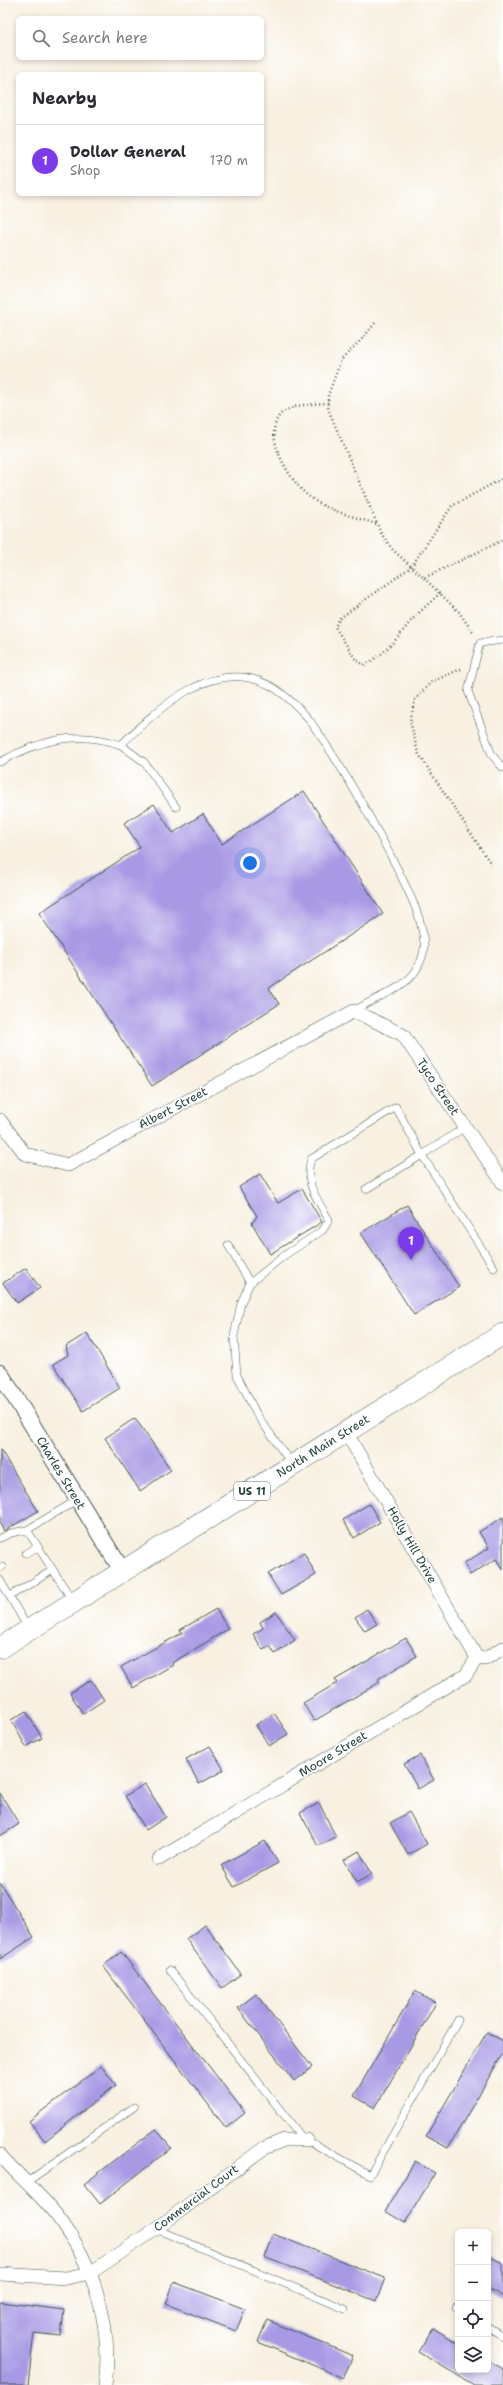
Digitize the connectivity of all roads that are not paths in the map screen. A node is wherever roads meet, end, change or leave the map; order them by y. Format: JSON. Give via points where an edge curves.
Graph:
{"nodes":[{"id":1,"x":503,"y":640,"type":"edge"},
{"id":2,"x":121,"y":745,"type":"junction"},
{"id":3,"x":0,"y":762,"type":"edge"},
{"id":4,"x":503,"y":768,"type":"edge"},
{"id":5,"x":176,"y":807,"type":"dead end"},
{"id":6,"x":354,"y":1011,"type":"junction"},
{"id":7,"x":0,"y":1120,"type":"edge"},
{"id":8,"x":465,"y":1127,"type":"junction"},
{"id":9,"x":422,"y":1156,"type":"junction"},
{"id":10,"x":503,"y":1182,"type":"edge"},
{"id":11,"x":366,"y":1189,"type":"dead end"},
{"id":12,"x":228,"y":1245,"type":"dead end"},
{"id":13,"x":494,"y":1268,"type":"dead end"},
{"id":14,"x":250,"y":1283,"type":"junction"},
{"id":15,"x":503,"y":1334,"type":"edge"},
{"id":16,"x":0,"y":1373,"type":"edge"},
{"id":17,"x":346,"y":1432,"type":"junction"},
{"id":18,"x":292,"y":1465,"type":"junction"},
{"id":19,"x":77,"y":1500,"type":"junction"},
{"id":20,"x":27,"y":1530,"type":"junction"},
{"id":21,"x":0,"y":1538,"type":"edge"},
{"id":22,"x":38,"y":1547,"type":"junction"},
{"id":23,"x":26,"y":1553,"type":"dead end"},
{"id":24,"x":53,"y":1570,"type":"junction"},
{"id":25,"x":122,"y":1572,"type":"junction"},
{"id":26,"x":0,"y":1580,"type":"edge"},
{"id":27,"x":2,"y":1589,"type":"edge"},
{"id":28,"x":10,"y":1596,"type":"junction"},
{"id":29,"x":74,"y":1602,"type":"junction"},
{"id":30,"x":30,"y":1630,"type":"junction"},
{"id":31,"x":0,"y":1648,"type":"edge"},
{"id":32,"x":503,"y":1648,"type":"edge"},
{"id":33,"x":477,"y":1658,"type":"junction"},
{"id":34,"x":159,"y":1859,"type":"dead end"},
{"id":35,"x":170,"y":1970,"type":"dead end"},
{"id":36,"x":458,"y":2020,"type":"dead end"},
{"id":37,"x":134,"y":2108,"type":"dead end"},
{"id":38,"x":305,"y":2140,"type":"junction"},
{"id":39,"x":0,"y":2155,"type":"edge"},
{"id":40,"x":27,"y":2182,"type":"junction"},
{"id":41,"x":156,"y":2229,"type":"junction"},
{"id":42,"x":90,"y":2273,"type":"junction"},
{"id":43,"x":0,"y":2274,"type":"edge"},
{"id":44,"x":345,"y":2309,"type":"dead end"},
{"id":45,"x":491,"y":2329,"type":"edge"},
{"id":46,"x":503,"y":2336,"type":"edge"},
{"id":47,"x":105,"y":2385,"type":"edge"}],
"edges":[{"from":1,"to":4,"type":"lane","via":[[480,643],[468,691],[492,755]]},
{"from":2,"to":3,"type":"lane","via":[[87,737],[64,738],[33,747]]},
{"from":2,"to":5,"type":"lane","via":[[144,762]]},
{"from":2,"to":6,"type":"lane","via":[[170,702],[197,685],[221,677],[253,679],[269,685],[295,704],[308,718],[371,818],[407,888],[421,926],[424,944],[415,972],[402,984]]},
{"from":6,"to":7,"type":"street","name":"Albert Street","via":[[68,1165],[25,1154]]},
{"from":6,"to":8,"type":"street","name":"Tyco Street","via":[[403,1035]]},
{"from":8,"to":9,"type":"lane"},
{"from":8,"to":10,"type":"street","name":"Tyco Street"},
{"from":9,"to":11,"type":"lane"},
{"from":9,"to":13,"type":"lane"},
{"from":9,"to":14,"type":"lane","via":[[396,1107],[311,1159],[307,1171],[309,1181],[329,1220],[323,1230],[285,1255]]},
{"from":12,"to":14,"type":"lane"},
{"from":14,"to":18,"type":"lane","via":[[241,1304],[234,1336],[237,1375],[257,1415]]},
{"from":15,"to":17,"type":"main road","name":"North Main Street","number":"US 11"},
{"from":16,"to":19,"type":"street","name":"Charles Street"},
{"from":17,"to":18,"type":"main road","name":"North Main Street","number":"US 11"},
{"from":17,"to":33,"type":"street","name":"Holly Hill Drive"},
{"from":18,"to":25,"type":"main road","name":"North Main Street","number":"US 11"},
{"from":19,"to":20,"type":"lane"},
{"from":19,"to":25,"type":"street","name":"Charles Street"},
{"from":20,"to":21,"type":"lane"},
{"from":20,"to":22,"type":"lane"},
{"from":22,"to":23,"type":"lane"},
{"from":22,"to":24,"type":"lane"},
{"from":24,"to":28,"type":"lane"},
{"from":24,"to":29,"type":"lane"},
{"from":25,"to":29,"type":"main road","name":"North Main Street","number":"US 11"},
{"from":26,"to":27,"type":"lane"},
{"from":27,"to":28,"type":"lane"},
{"from":28,"to":30,"type":"lane"},
{"from":29,"to":30,"type":"main road","name":"North Main Street","number":"US 11"},
{"from":30,"to":31,"type":"main road","name":"North Main Street","number":"US 11"},
{"from":32,"to":33,"type":"street","via":[[485,1658]]},
{"from":33,"to":34,"type":"street","name":"Moore Street","via":[[466,1674]]},
{"from":35,"to":38,"type":"lane"},
{"from":36,"to":38,"type":"lane","via":[[370,2175]]},
{"from":37,"to":40,"type":"lane"},
{"from":38,"to":41,"type":"street","name":"Commercial Court","via":[[284,2140],[264,2148]]},
{"from":39,"to":40,"type":"street"},
{"from":40,"to":42,"type":"street","via":[[54,2213],[84,2258]]},
{"from":41,"to":42,"type":"street","name":"Commercial Court"},
{"from":41,"to":44,"type":"lane"},
{"from":42,"to":43,"type":"street","via":[[66,2278]]},
{"from":42,"to":47,"type":"street","via":[[99,2299],[106,2337]]},
{"from":45,"to":46,"type":"lane"}]}
